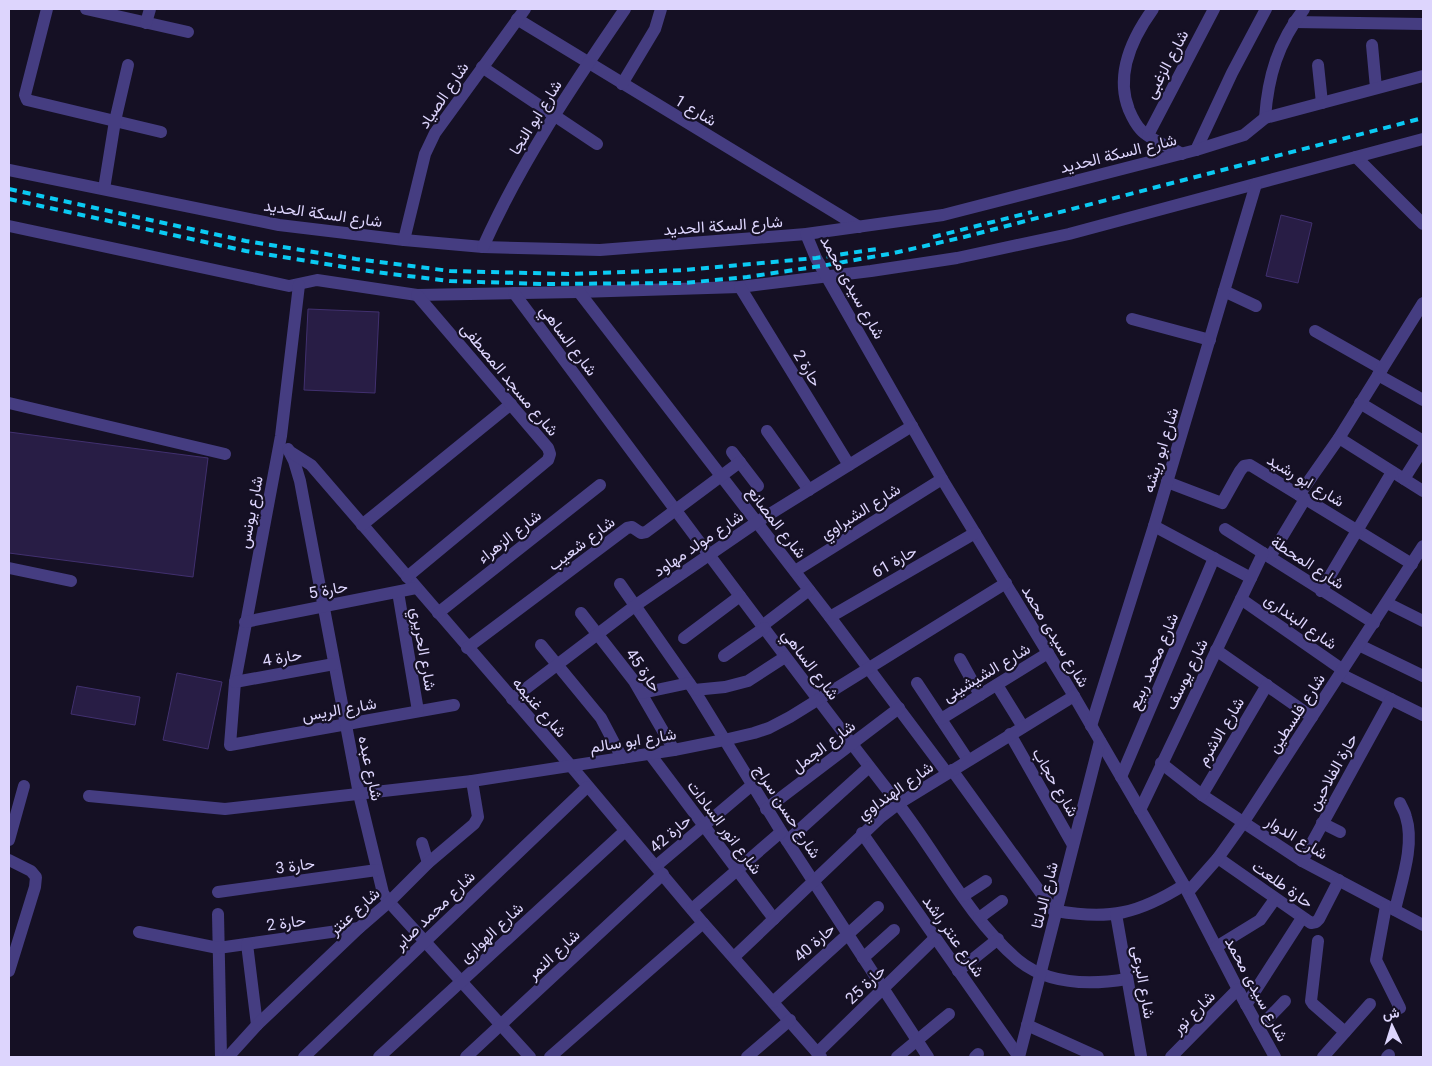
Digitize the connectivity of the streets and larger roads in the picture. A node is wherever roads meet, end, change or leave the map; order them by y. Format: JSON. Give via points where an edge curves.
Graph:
{"nodes":[{"id":1,"x":47,"y":9,"type":"edge"},
{"id":2,"x":90,"y":9,"type":"edge"},
{"id":3,"x":150,"y":9,"type":"edge"},
{"id":4,"x":625,"y":9,"type":"edge"},
{"id":5,"x":661,"y":9,"type":"edge"},
{"id":6,"x":1153,"y":9,"type":"edge"},
{"id":7,"x":1214,"y":9,"type":"edge"},
{"id":8,"x":1266,"y":9,"type":"edge"},
{"id":9,"x":1304,"y":9,"type":"edge"},
{"id":10,"x":521,"y":14,"type":"edge"},
{"id":11,"x":1294,"y":22,"type":"junction"},
{"id":12,"x":146,"y":23,"type":"junction"},
{"id":13,"x":1423,"y":24,"type":"edge"},
{"id":14,"x":188,"y":32,"type":"dead end"},
{"id":15,"x":1372,"y":45,"type":"dead end"},
{"id":16,"x":588,"y":63,"type":"junction"},
{"id":17,"x":1318,"y":65,"type":"dead end"},
{"id":18,"x":128,"y":66,"type":"dead end"},
{"id":19,"x":482,"y":66,"type":"junction"},
{"id":20,"x":1423,"y":76,"type":"edge"},
{"id":21,"x":622,"y":84,"type":"junction"},
{"id":22,"x":1376,"y":88,"type":"junction"},
{"id":23,"x":1322,"y":103,"type":"junction"},
{"id":24,"x":554,"y":115,"type":"junction"},
{"id":25,"x":1265,"y":118,"type":"junction"},
{"id":26,"x":115,"y":121,"type":"junction"},
{"id":27,"x":162,"y":132,"type":"dead end"},
{"id":28,"x":1148,"y":135,"type":"junction"},
{"id":29,"x":1423,"y":139,"type":"edge"},
{"id":30,"x":597,"y":144,"type":"dead end"},
{"id":31,"x":1196,"y":150,"type":"junction"},
{"id":32,"x":1182,"y":154,"type":"junction"},
{"id":33,"x":1356,"y":157,"type":"junction"},
{"id":34,"x":9,"y":170,"type":"edge"},
{"id":35,"x":1256,"y":184,"type":"junction"},
{"id":36,"x":104,"y":189,"type":"junction"},
{"id":37,"x":1423,"y":224,"type":"edge"},
{"id":38,"x":9,"y":226,"type":"edge"},
{"id":39,"x":859,"y":227,"type":"junction"},
{"id":40,"x":806,"y":234,"type":"junction"},
{"id":41,"x":404,"y":240,"type":"junction"},
{"id":42,"x":482,"y":247,"type":"junction"},
{"id":43,"x":826,"y":276,"type":"junction"},
{"id":44,"x":300,"y":285,"type":"junction"},
{"id":45,"x":740,"y":287,"type":"junction"},
{"id":46,"x":1224,"y":291,"type":"junction"},
{"id":47,"x":579,"y":292,"type":"junction"},
{"id":48,"x":514,"y":293,"type":"junction"},
{"id":49,"x":417,"y":295,"type":"junction"},
{"id":50,"x":1423,"y":303,"type":"edge"},
{"id":51,"x":1256,"y":306,"type":"dead end"},
{"id":52,"x":1132,"y":319,"type":"dead end"},
{"id":53,"x":1315,"y":331,"type":"dead end"},
{"id":54,"x":1210,"y":340,"type":"junction"},
{"id":55,"x":1380,"y":372,"type":"junction"},
{"id":56,"x":1423,"y":400,"type":"edge"},
{"id":57,"x":9,"y":403,"type":"edge"},
{"id":58,"x":1360,"y":403,"type":"junction"},
{"id":59,"x":510,"y":404,"type":"junction"},
{"id":60,"x":912,"y":426,"type":"junction"},
{"id":61,"x":767,"y":431,"type":"dead end"},
{"id":62,"x":281,"y":436,"type":"junction"},
{"id":63,"x":1339,"y":438,"type":"junction"},
{"id":64,"x":1423,"y":441,"type":"edge"},
{"id":65,"x":1423,"y":449,"type":"edge"},
{"id":66,"x":289,"y":451,"type":"junction"},
{"id":67,"x":225,"y":454,"type":"dead end"},
{"id":68,"x":849,"y":465,"type":"junction"},
{"id":69,"x":1392,"y":472,"type":"junction"},
{"id":70,"x":721,"y":476,"type":"junction"},
{"id":71,"x":942,"y":479,"type":"junction"},
{"id":72,"x":1404,"y":479,"type":"junction"},
{"id":73,"x":1167,"y":482,"type":"junction"},
{"id":74,"x":600,"y":485,"type":"dead end"},
{"id":75,"x":758,"y":486,"type":"dead end"},
{"id":76,"x":809,"y":490,"type":"junction"},
{"id":77,"x":1423,"y":491,"type":"edge"},
{"id":78,"x":1302,"y":497,"type":"junction"},
{"id":79,"x":676,"y":510,"type":"junction"},
{"id":80,"x":757,"y":522,"type":"junction"},
{"id":81,"x":362,"y":525,"type":"junction"},
{"id":82,"x":1154,"y":526,"type":"junction"},
{"id":83,"x":1225,"y":529,"type":"dead end"},
{"id":84,"x":1357,"y":531,"type":"junction"},
{"id":85,"x":975,"y":533,"type":"junction"},
{"id":86,"x":1423,"y":546,"type":"edge"},
{"id":87,"x":709,"y":555,"type":"junction"},
{"id":88,"x":1267,"y":555,"type":"junction"},
{"id":89,"x":1214,"y":558,"type":"junction"},
{"id":90,"x":1412,"y":564,"type":"junction"},
{"id":91,"x":9,"y":568,"type":"edge"},
{"id":92,"x":795,"y":572,"type":"junction"},
{"id":93,"x":407,"y":577,"type":"junction"},
{"id":94,"x":1251,"y":578,"type":"junction"},
{"id":95,"x":71,"y":581,"type":"dead end"},
{"id":96,"x":620,"y":584,"type":"dead end"},
{"id":97,"x":1006,"y":584,"type":"junction"},
{"id":98,"x":416,"y":588,"type":"junction"},
{"id":99,"x":809,"y":590,"type":"junction"},
{"id":100,"x":1321,"y":591,"type":"junction"},
{"id":101,"x":398,"y":592,"type":"junction"},
{"id":102,"x":740,"y":596,"type":"junction"},
{"id":103,"x":1241,"y":598,"type":"junction"},
{"id":104,"x":1386,"y":603,"type":"junction"},
{"id":105,"x":324,"y":606,"type":"junction"},
{"id":106,"x":636,"y":606,"type":"junction"},
{"id":107,"x":581,"y":613,"type":"dead end"},
{"id":108,"x":438,"y":614,"type":"junction"},
{"id":109,"x":830,"y":617,"type":"junction"},
{"id":110,"x":1423,"y":621,"type":"edge"},
{"id":111,"x":245,"y":622,"type":"junction"},
{"id":112,"x":1374,"y":622,"type":"junction"},
{"id":113,"x":763,"y":627,"type":"junction"},
{"id":114,"x":598,"y":634,"type":"junction"},
{"id":115,"x":684,"y":638,"type":"dead end"},
{"id":116,"x":541,"y":645,"type":"dead end"},
{"id":117,"x":1359,"y":645,"type":"junction"},
{"id":118,"x":467,"y":648,"type":"junction"},
{"id":119,"x":1216,"y":650,"type":"junction"},
{"id":120,"x":1048,"y":653,"type":"junction"},
{"id":121,"x":724,"y":656,"type":"dead end"},
{"id":122,"x":785,"y":657,"type":"junction"},
{"id":123,"x":960,"y":659,"type":"dead end"},
{"id":124,"x":334,"y":664,"type":"junction"},
{"id":125,"x":557,"y":665,"type":"junction"},
{"id":126,"x":868,"y":668,"type":"junction"},
{"id":127,"x":1341,"y":672,"type":"junction"},
{"id":128,"x":1423,"y":676,"type":"edge"},
{"id":129,"x":235,"y":682,"type":"junction"},
{"id":130,"x":917,"y":683,"type":"dead end"},
{"id":131,"x":997,"y":685,"type":"junction"},
{"id":132,"x":1266,"y":685,"type":"junction"},
{"id":133,"x":691,"y":687,"type":"junction"},
{"id":134,"x":642,"y":693,"type":"junction"},
{"id":135,"x":980,"y":695,"type":"junction"},
{"id":136,"x":1074,"y":696,"type":"junction"},
{"id":137,"x":512,"y":699,"type":"junction"},
{"id":138,"x":1391,"y":699,"type":"junction"},
{"id":139,"x":818,"y":700,"type":"junction"},
{"id":140,"x":454,"y":705,"type":"dead end"},
{"id":141,"x":899,"y":708,"type":"junction"},
{"id":142,"x":418,"y":711,"type":"junction"},
{"id":143,"x":1423,"y":715,"type":"edge"},
{"id":144,"x":1312,"y":717,"type":"junction"},
{"id":145,"x":941,"y":719,"type":"junction"},
{"id":146,"x":345,"y":724,"type":"junction"},
{"id":147,"x":1091,"y":726,"type":"junction"},
{"id":148,"x":1023,"y":727,"type":"junction"},
{"id":149,"x":1010,"y":734,"type":"junction"},
{"id":150,"x":724,"y":740,"type":"junction"},
{"id":151,"x":1100,"y":741,"type":"junction"},
{"id":152,"x":851,"y":744,"type":"junction"},
{"id":153,"x":230,"y":745,"type":"joint"},
{"id":154,"x":674,"y":750,"type":"junction"},
{"id":155,"x":650,"y":754,"type":"junction"},
{"id":156,"x":622,"y":758,"type":"junction"},
{"id":157,"x":968,"y":760,"type":"junction"},
{"id":158,"x":1161,"y":763,"type":"junction"},
{"id":159,"x":571,"y":766,"type":"junction"},
{"id":160,"x":869,"y":767,"type":"junction"},
{"id":161,"x":949,"y":772,"type":"junction"},
{"id":162,"x":1121,"y":777,"type":"junction"},
{"id":163,"x":472,"y":781,"type":"junction"},
{"id":164,"x":752,"y":785,"type":"junction"},
{"id":165,"x":24,"y":786,"type":"dead end"},
{"id":166,"x":587,"y":787,"type":"junction"},
{"id":167,"x":360,"y":794,"type":"junction"},
{"id":168,"x":1202,"y":794,"type":"junction"},
{"id":169,"x":89,"y":796,"type":"dead end"},
{"id":170,"x":1400,"y":803,"type":"dead end"},
{"id":171,"x":898,"y":804,"type":"junction"},
{"id":172,"x":766,"y":809,"type":"junction"},
{"id":173,"x":1140,"y":810,"type":"junction"},
{"id":174,"x":1243,"y":823,"type":"junction"},
{"id":175,"x":1322,"y":823,"type":"junction"},
{"id":176,"x":703,"y":825,"type":"junction"},
{"id":177,"x":625,"y":831,"type":"junction"},
{"id":178,"x":1340,"y":832,"type":"dead end"},
{"id":179,"x":862,"y":833,"type":"junction"},
{"id":180,"x":784,"y":837,"type":"junction"},
{"id":181,"x":9,"y":840,"type":"edge"},
{"id":182,"x":422,"y":843,"type":"dead end"},
{"id":183,"x":1073,"y":845,"type":"junction"},
{"id":184,"x":1218,"y":858,"type":"junction"},
{"id":185,"x":9,"y":860,"type":"edge"},
{"id":186,"x":1302,"y":860,"type":"junction"},
{"id":187,"x":428,"y":863,"type":"junction"},
{"id":188,"x":377,"y":870,"type":"junction"},
{"id":189,"x":659,"y":870,"type":"junction"},
{"id":190,"x":737,"y":870,"type":"junction"},
{"id":191,"x":1338,"y":880,"type":"junction"},
{"id":192,"x":814,"y":881,"type":"junction"},
{"id":193,"x":986,"y":881,"type":"dead end"},
{"id":194,"x":1186,"y":888,"type":"junction"},
{"id":195,"x":218,"y":892,"type":"dead end"},
{"id":196,"x":963,"y":896,"type":"junction"},
{"id":197,"x":1276,"y":899,"type":"junction"},
{"id":198,"x":1002,"y":901,"type":"dead end"},
{"id":199,"x":390,"y":902,"type":"junction"},
{"id":200,"x":878,"y":907,"type":"dead end"},
{"id":201,"x":1391,"y":908,"type":"junction"},
{"id":202,"x":692,"y":909,"type":"junction"},
{"id":203,"x":1056,"y":913,"type":"junction"},
{"id":204,"x":218,"y":914,"type":"dead end"},
{"id":205,"x":1116,"y":914,"type":"junction"},
{"id":206,"x":979,"y":918,"type":"junction"},
{"id":207,"x":1302,"y":918,"type":"junction"},
{"id":208,"x":774,"y":919,"type":"junction"},
{"id":209,"x":703,"y":923,"type":"junction"},
{"id":210,"x":1423,"y":925,"type":"edge"},
{"id":211,"x":359,"y":928,"type":"junction"},
{"id":212,"x":894,"y":930,"type":"dead end"},
{"id":213,"x":139,"y":932,"type":"dead end"},
{"id":214,"x":847,"y":934,"type":"junction"},
{"id":215,"x":935,"y":938,"type":"junction"},
{"id":216,"x":998,"y":939,"type":"junction"},
{"id":217,"x":425,"y":941,"type":"junction"},
{"id":218,"x":1318,"y":941,"type":"dead end"},
{"id":219,"x":247,"y":944,"type":"junction"},
{"id":220,"x":1216,"y":947,"type":"junction"},
{"id":221,"x":218,"y":948,"type":"junction"},
{"id":222,"x":734,"y":957,"type":"junction"},
{"id":223,"x":863,"y":958,"type":"junction"},
{"id":224,"x":9,"y":971,"type":"edge"},
{"id":225,"x":958,"y":971,"type":"junction"},
{"id":226,"x":1040,"y":974,"type":"junction"},
{"id":227,"x":1127,"y":979,"type":"junction"},
{"id":228,"x":462,"y":982,"type":"junction"},
{"id":229,"x":883,"y":989,"type":"junction"},
{"id":230,"x":1238,"y":989,"type":"junction"},
{"id":231,"x":1285,"y":1001,"type":"dead end"},
{"id":232,"x":773,"y":1002,"type":"junction"},
{"id":233,"x":1370,"y":1004,"type":"dead end"},
{"id":234,"x":1246,"y":1005,"type":"junction"},
{"id":235,"x":1400,"y":1008,"type":"dead end"},
{"id":236,"x":949,"y":1014,"type":"dead end"},
{"id":237,"x":790,"y":1020,"type":"junction"},
{"id":238,"x":257,"y":1025,"type":"junction"},
{"id":239,"x":501,"y":1025,"type":"junction"},
{"id":240,"x":1028,"y":1025,"type":"junction"},
{"id":241,"x":1259,"y":1028,"type":"junction"},
{"id":242,"x":1345,"y":1032,"type":"junction"},
{"id":243,"x":917,"y":1041,"type":"junction"},
{"id":244,"x":819,"y":1055,"type":"edge"},
{"id":245,"x":221,"y":1057,"type":"edge"},
{"id":246,"x":228,"y":1057,"type":"edge"},
{"id":247,"x":304,"y":1057,"type":"edge"},
{"id":248,"x":379,"y":1057,"type":"edge"},
{"id":249,"x":466,"y":1057,"type":"edge"},
{"id":250,"x":530,"y":1057,"type":"edge"},
{"id":251,"x":550,"y":1057,"type":"edge"},
{"id":252,"x":748,"y":1057,"type":"edge"},
{"id":253,"x":897,"y":1057,"type":"edge"},
{"id":254,"x":928,"y":1057,"type":"edge"},
{"id":255,"x":1019,"y":1057,"type":"edge"},
{"id":256,"x":1098,"y":1057,"type":"edge"},
{"id":257,"x":1140,"y":1057,"type":"edge"},
{"id":258,"x":1170,"y":1057,"type":"edge"},
{"id":259,"x":1276,"y":1057,"type":"edge"},
{"id":260,"x":1323,"y":1057,"type":"edge"}],
"edges":[{"from":1,"to":26,"type":"street","via":[[25,95],[27,100]]},
{"from":2,"to":12,"type":"street"},
{"from":3,"to":12,"type":"street"},
{"from":4,"to":16,"type":"street","name":"شارع ابو النجا"},
{"from":5,"to":21,"type":"street","via":[[655,29]]},
{"from":6,"to":28,"type":"street","via":[[1128,55],[1123,86],[1132,117]]},
{"from":7,"to":28,"type":"street","name":"شارع الزغبى"},
{"from":8,"to":31,"type":"street"},
{"from":9,"to":11,"type":"street"},
{"from":10,"to":16,"type":"street","name":"شارع 1"},
{"from":10,"to":19,"type":"street","name":"شارع الصياد"},
{"from":11,"to":13,"type":"street"},
{"from":11,"to":25,"type":"street","via":[[1271,73]]},
{"from":12,"to":14,"type":"street"},
{"from":15,"to":22,"type":"street"},
{"from":16,"to":21,"type":"street","name":"شارع 1"},
{"from":16,"to":24,"type":"street","name":"شارع ابو النجا"},
{"from":17,"to":23,"type":"street"},
{"from":18,"to":26,"type":"street"},
{"from":19,"to":24,"type":"street"},
{"from":19,"to":41,"type":"street","name":"شارع الصياد","via":[[435,133],[425,154]]},
{"from":20,"to":22,"type":"street","name":"شارع السكة الحديد"},
{"from":21,"to":39,"type":"street","name":"شارع 1"},
{"from":22,"to":23,"type":"street","name":"شارع السكة الحديد"},
{"from":23,"to":25,"type":"street","name":"شارع السكة الحديد"},
{"from":24,"to":30,"type":"street"},
{"from":24,"to":42,"type":"street","name":"شارع ابو النجا","via":[[511,187]]},
{"from":25,"to":31,"type":"street","name":"شارع السكة الحديد","via":[[1244,135]]},
{"from":26,"to":27,"type":"street"},
{"from":26,"to":36,"type":"street"},
{"from":28,"to":32,"type":"street"},
{"from":29,"to":33,"type":"street"},
{"from":31,"to":32,"type":"street","name":"شارع السكة الحديد"},
{"from":32,"to":39,"type":"street","name":"شارع السكة الحديد","via":[[942,215]]},
{"from":33,"to":35,"type":"street"},
{"from":33,"to":37,"type":"street"},
{"from":34,"to":36,"type":"street","name":"شارع السكة الحديد"},
{"from":35,"to":43,"type":"street","via":[[1069,234],[958,258]]},
{"from":35,"to":46,"type":"street","name":"شارع ابو ريشه"},
{"from":36,"to":41,"type":"street","name":"شارع السكة الحديد","via":[[280,226]]},
{"from":38,"to":44,"type":"street","via":[[289,286]]},
{"from":39,"to":40,"type":"street","name":"شارع السكة الحديد"},
{"from":40,"to":42,"type":"street","name":"شارع السكة الحديد","via":[[600,250]]},
{"from":40,"to":43,"type":"street","name":"شارع سيدى محمد"},
{"from":41,"to":42,"type":"street","name":"شارع السكة الحديد"},
{"from":43,"to":45,"type":"street"},
{"from":43,"to":60,"type":"street","name":"شارع سيدى محمد"},
{"from":44,"to":49,"type":"street","via":[[318,280]]},
{"from":44,"to":62,"type":"street","name":"شارع يونس"},
{"from":45,"to":47,"type":"street"},
{"from":45,"to":68,"type":"street","name":"حارة 2"},
{"from":46,"to":51,"type":"street"},
{"from":46,"to":54,"type":"street","name":"شارع ابو ريشه"},
{"from":47,"to":48,"type":"street"},
{"from":47,"to":70,"type":"street","name":"شارع المصانع"},
{"from":48,"to":49,"type":"street"},
{"from":48,"to":79,"type":"street","name":"شارع الساهي"},
{"from":49,"to":59,"type":"street","name":"شارع مسجد المصطفى"},
{"from":50,"to":55,"type":"street","name":"شارع يوسف"},
{"from":52,"to":54,"type":"street"},
{"from":53,"to":55,"type":"street"},
{"from":54,"to":73,"type":"street","name":"شارع ابو ريشه"},
{"from":55,"to":56,"type":"street"},
{"from":55,"to":58,"type":"street","name":"شارع يوسف"},
{"from":57,"to":67,"type":"street"},
{"from":58,"to":63,"type":"street","name":"شارع يوسف"},
{"from":58,"to":64,"type":"street"},
{"from":59,"to":81,"type":"street"},
{"from":59,"to":93,"type":"street","name":"شارع مسجد المصطفى","via":[[548,448],[548,460]]},
{"from":60,"to":68,"type":"street","name":"شارع مولد مهاود"},
{"from":60,"to":71,"type":"street","name":"شارع سيدى محمد"},
{"from":61,"to":76,"type":"street"},
{"from":62,"to":66,"type":"street","name":"شارع عبده"},
{"from":62,"to":111,"type":"street","name":"شارع يونس"},
{"from":63,"to":69,"type":"street"},
{"from":63,"to":78,"type":"street","name":"شارع يوسف"},
{"from":65,"to":72,"type":"street"},
{"from":66,"to":81,"type":"street","name":"شارع غنيمه","via":[[311,465]]},
{"from":66,"to":105,"type":"street","name":"شارع عبده","via":[[300,481]]},
{"from":68,"to":76,"type":"street","name":"شارع مولد مهاود"},
{"from":69,"to":72,"type":"street"},
{"from":69,"to":84,"type":"street"},
{"from":70,"to":75,"type":"street","name":"شارع شعيب","via":[[736,457]]},
{"from":70,"to":79,"type":"street","name":"شارع شعيب"},
{"from":70,"to":80,"type":"street","name":"شارع المصانع"},
{"from":71,"to":85,"type":"street","name":"شارع سيدى محمد"},
{"from":71,"to":92,"type":"street","name":"شارع الشبراوي"},
{"from":72,"to":77,"type":"street"},
{"from":73,"to":78,"type":"street","name":"شارع ابو رشيد","via":[[1222,503],[1240,470],[1250,465]]},
{"from":73,"to":82,"type":"street","name":"شارع ابو ريشه"},
{"from":74,"to":108,"type":"street","name":"شارع الزهراء"},
{"from":76,"to":80,"type":"street","name":"شارع مولد مهاود"},
{"from":78,"to":84,"type":"street","name":"شارع ابو رشيد"},
{"from":78,"to":88,"type":"street","name":"شارع يوسف"},
{"from":79,"to":87,"type":"street","name":"شارع الساهي"},
{"from":79,"to":118,"type":"street","name":"شارع شعيب","via":[[643,533],[627,528]]},
{"from":80,"to":87,"type":"street","name":"شارع مولد مهاود"},
{"from":80,"to":92,"type":"street","name":"شارع المصانع"},
{"from":81,"to":93,"type":"street","name":"شارع غنيمه"},
{"from":82,"to":89,"type":"street"},
{"from":82,"to":147,"type":"street","name":"شارع ابو ريشه"},
{"from":83,"to":88,"type":"street","name":"شارع المحطة"},
{"from":84,"to":90,"type":"street","name":"شارع ابو رشيد"},
{"from":84,"to":100,"type":"street"},
{"from":85,"to":97,"type":"street","name":"شارع سيدى محمد"},
{"from":85,"to":109,"type":"street","name":"حارة 61"},
{"from":86,"to":90,"type":"street","name":"شارع فلسطين"},
{"from":87,"to":102,"type":"street","name":"شارع الساهي"},
{"from":87,"to":106,"type":"street","name":"شارع مولد مهاود"},
{"from":88,"to":94,"type":"street","name":"شارع يوسف"},
{"from":88,"to":100,"type":"street","name":"شارع المحطة"},
{"from":89,"to":94,"type":"street"},
{"from":89,"to":162,"type":"street","name":"شارع محمد ربيع"},
{"from":90,"to":104,"type":"street","name":"شارع فلسطين"},
{"from":91,"to":95,"type":"street"},
{"from":92,"to":99,"type":"street","name":"شارع المصانع"},
{"from":93,"to":98,"type":"street","name":"شارع غنيمه"},
{"from":94,"to":103,"type":"street","name":"شارع يوسف"},
{"from":96,"to":106,"type":"street","name":"شارع حسن سراج"},
{"from":97,"to":120,"type":"street","name":"شارع سيدى محمد"},
{"from":97,"to":126,"type":"street","name":"شارع ابو سالم"},
{"from":98,"to":101,"type":"street","name":"حارة 5"},
{"from":98,"to":108,"type":"street","name":"شارع غنيمه"},
{"from":99,"to":109,"type":"street","name":"شارع المصانع"},
{"from":99,"to":113,"type":"street"},
{"from":100,"to":112,"type":"street","name":"شارع المحطة"},
{"from":101,"to":105,"type":"street","name":"حارة 5"},
{"from":101,"to":142,"type":"street","name":"شارع الحريري"},
{"from":102,"to":113,"type":"street","name":"شارع الساهي"},
{"from":102,"to":115,"type":"street"},
{"from":103,"to":119,"type":"street","name":"شارع يوسف"},
{"from":103,"to":127,"type":"street","name":"شارع البندارى"},
{"from":104,"to":110,"type":"street"},
{"from":104,"to":112,"type":"street","name":"شارع فلسطين"},
{"from":105,"to":111,"type":"street","name":"حارة 5"},
{"from":105,"to":124,"type":"street","name":"شارع عبده"},
{"from":106,"to":114,"type":"street","name":"شارع مولد مهاود"},
{"from":106,"to":133,"type":"street","name":"شارع حسن سراج"},
{"from":107,"to":114,"type":"street","name":"حارة 45"},
{"from":108,"to":118,"type":"street","name":"شارع غنيمه"},
{"from":109,"to":126,"type":"street","name":"شارع المصانع"},
{"from":111,"to":129,"type":"street","name":"شارع يونس"},
{"from":112,"to":117,"type":"street","name":"شارع فلسطين"},
{"from":113,"to":121,"type":"street"},
{"from":113,"to":122,"type":"street","name":"شارع الساهي"},
{"from":114,"to":125,"type":"street","name":"شارع مولد مهاود"},
{"from":114,"to":134,"type":"street","name":"حارة 45"},
{"from":116,"to":125,"type":"street"},
{"from":117,"to":127,"type":"street","name":"شارع فلسطين"},
{"from":117,"to":128,"type":"street"},
{"from":118,"to":137,"type":"street","name":"شارع غنيمه"},
{"from":119,"to":132,"type":"street"},
{"from":119,"to":158,"type":"street","name":"شارع يوسف"},
{"from":120,"to":131,"type":"street","name":"شارع الشيشينى"},
{"from":120,"to":136,"type":"street","name":"شارع سيدى محمد"},
{"from":122,"to":133,"type":"street","via":[[748,681],[725,687]]},
{"from":122,"to":139,"type":"street","name":"شارع الساهي"},
{"from":123,"to":135,"type":"street"},
{"from":124,"to":129,"type":"street","name":"حارة 4"},
{"from":124,"to":146,"type":"street","name":"شارع عبده"},
{"from":125,"to":137,"type":"street","name":"شارع مولد مهاود"},
{"from":125,"to":156,"type":"street","via":[[601,718]]},
{"from":126,"to":139,"type":"street","name":"شارع ابو سالم"},
{"from":126,"to":141,"type":"street","name":"شارع المصانع"},
{"from":127,"to":138,"type":"street","name":"شارع البندارى"},
{"from":127,"to":144,"type":"street","name":"شارع فلسطين"},
{"from":129,"to":153,"type":"street","name":"شارع يونس"},
{"from":130,"to":145,"type":"street"},
{"from":131,"to":135,"type":"street","name":"شارع الشيشينى"},
{"from":131,"to":148,"type":"street"},
{"from":132,"to":144,"type":"street"},
{"from":132,"to":168,"type":"street","name":"شارع الاشرم"},
{"from":133,"to":134,"type":"street"},
{"from":133,"to":150,"type":"street","name":"شارع حسن سراج"},
{"from":134,"to":154,"type":"street","name":"حارة 45"},
{"from":135,"to":145,"type":"street","name":"شارع الشيشينى"},
{"from":136,"to":147,"type":"street","name":"شارع سيدى محمد"},
{"from":136,"to":148,"type":"street","name":"شارع الهنداوي"},
{"from":137,"to":159,"type":"street","name":"شارع غنيمه"},
{"from":138,"to":143,"type":"street","name":"شارع البندارى"},
{"from":138,"to":175,"type":"street","name":"حارة الفلاحين"},
{"from":139,"to":150,"type":"street","name":"شارع ابو سالم","via":[[769,728]]},
{"from":139,"to":152,"type":"street","name":"شارع الساهي"},
{"from":140,"to":142,"type":"street","name":"شارع الريس"},
{"from":141,"to":152,"type":"street","name":"شارع الجمل"},
{"from":141,"to":161,"type":"street","name":"شارع المصانع"},
{"from":142,"to":146,"type":"street","name":"شارع الريس"},
{"from":144,"to":174,"type":"street","name":"شارع فلسطين"},
{"from":145,"to":157,"type":"street"},
{"from":146,"to":153,"type":"street","name":"شارع الريس"},
{"from":146,"to":167,"type":"street","name":"شارع عبده"},
{"from":147,"to":151,"type":"street","name":"شارع سيدى محمد"},
{"from":148,"to":149,"type":"street","name":"شارع الهنداوي"},
{"from":149,"to":157,"type":"street","name":"شارع الهنداوي"},
{"from":149,"to":183,"type":"street","name":"شارع حجاب"},
{"from":150,"to":154,"type":"street","name":"شارع ابو سالم"},
{"from":150,"to":164,"type":"street","name":"شارع حسن سراج"},
{"from":151,"to":162,"type":"street","name":"شارع سيدى محمد"},
{"from":151,"to":183,"type":"street","name":"شارع الدلتا"},
{"from":152,"to":160,"type":"street","name":"شارع الساهي"},
{"from":152,"to":172,"type":"street","name":"شارع الجمل"},
{"from":154,"to":155,"type":"street","name":"شارع ابو سالم"},
{"from":155,"to":156,"type":"street","name":"شارع ابو سالم"},
{"from":155,"to":176,"type":"street","name":"شارع انور السادات"},
{"from":156,"to":159,"type":"street","name":"شارع ابو سالم"},
{"from":157,"to":161,"type":"street","name":"شارع الهنداوي"},
{"from":158,"to":168,"type":"street","name":"شارع الدوار"},
{"from":158,"to":173,"type":"street","name":"شارع يوسف"},
{"from":159,"to":163,"type":"street","name":"شارع ابو سالم"},
{"from":159,"to":166,"type":"street","name":"شارع غنيمه"},
{"from":160,"to":171,"type":"street","name":"شارع الساهي"},
{"from":160,"to":180,"type":"street"},
{"from":161,"to":171,"type":"street","name":"شارع الهنداوي"},
{"from":161,"to":203,"type":"street","name":"شارع المصانع"},
{"from":162,"to":173,"type":"street","name":"شارع سيدى محمد"},
{"from":163,"to":167,"type":"street","name":"شارع ابو سالم"},
{"from":163,"to":187,"type":"street","name":"شارع عنتر","via":[[477,821]]},
{"from":164,"to":172,"type":"street","name":"شارع حسن سراج"},
{"from":164,"to":176,"type":"street","name":"حارة 42"},
{"from":165,"to":181,"type":"street"},
{"from":166,"to":177,"type":"street","name":"شارع غنيمه"},
{"from":166,"to":217,"type":"street","name":"شارع محمد صابر"},
{"from":167,"to":169,"type":"street","name":"شارع ابو سالم","via":[[225,809]]},
{"from":167,"to":188,"type":"street","name":"شارع عبده"},
{"from":168,"to":174,"type":"street","name":"شارع الدوار"},
{"from":170,"to":201,"type":"street","via":[[1406,817],[1409,840],[1405,867]]},
{"from":171,"to":179,"type":"street","name":"شارع الهنداوي"},
{"from":171,"to":196,"type":"street","name":"شارع الساهي"},
{"from":172,"to":180,"type":"street","name":"شارع حسن سراج"},
{"from":173,"to":194,"type":"street","name":"شارع سيدى محمد"},
{"from":174,"to":184,"type":"street","name":"شارع فلسطين"},
{"from":174,"to":186,"type":"street","name":"شارع الدوار"},
{"from":175,"to":178,"type":"street"},
{"from":175,"to":186,"type":"street","name":"حارة الفلاحين"},
{"from":176,"to":189,"type":"street","name":"حارة 42"},
{"from":176,"to":190,"type":"street","name":"شارع انور السادات"},
{"from":177,"to":189,"type":"street","name":"شارع غنيمه"},
{"from":177,"to":228,"type":"street","name":"شارع الهوارى"},
{"from":179,"to":192,"type":"street","name":"شارع الهنداوي"},
{"from":179,"to":215,"type":"street","name":"شارع عنتر راشد"},
{"from":180,"to":190,"type":"street"},
{"from":180,"to":192,"type":"street","name":"شارع حسن سراج"},
{"from":182,"to":187,"type":"street"},
{"from":183,"to":203,"type":"street","name":"شارع الدلتا"},
{"from":184,"to":194,"type":"street","name":"شارع فلسطين"},
{"from":184,"to":197,"type":"street","name":"حارة طلعت"},
{"from":185,"to":224,"type":"street","via":[[36,877]]},
{"from":186,"to":191,"type":"street","name":"شارع الدوار"},
{"from":187,"to":199,"type":"street","name":"شارع عنتر"},
{"from":188,"to":195,"type":"street","name":"حارة 3"},
{"from":188,"to":199,"type":"street","name":"شارع عبده","via":[[383,892]]},
{"from":189,"to":202,"type":"street","name":"شارع غنيمه"},
{"from":189,"to":239,"type":"street","name":"شارع النمر"},
{"from":190,"to":202,"type":"street"},
{"from":190,"to":208,"type":"street","name":"شارع انور السادات"},
{"from":191,"to":201,"type":"street","name":"شارع الدوار"},
{"from":191,"to":207,"type":"street","name":"حارة طلعت","via":[[1316,922]]},
{"from":192,"to":208,"type":"street","name":"شارع الهنداوي"},
{"from":192,"to":214,"type":"street","name":"شارع حسن سراج"},
{"from":193,"to":196,"type":"street"},
{"from":194,"to":205,"type":"street","name":"شارع فلسطين","via":[[1136,910]]},
{"from":194,"to":220,"type":"street","name":"شارع سيدى محمد"},
{"from":196,"to":206,"type":"street","name":"شارع الساهي"},
{"from":197,"to":207,"type":"street","name":"حارة طلعت"},
{"from":197,"to":220,"type":"street","via":[[1260,920]]},
{"from":198,"to":206,"type":"street"},
{"from":199,"to":211,"type":"street","name":"شارع عنتر"},
{"from":199,"to":217,"type":"street","name":"شارع عبده"},
{"from":200,"to":214,"type":"street","name":"حارة 40"},
{"from":201,"to":210,"type":"street","name":"شارع الدوار"},
{"from":201,"to":235,"type":"street","via":[[1376,960]]},
{"from":202,"to":209,"type":"street","name":"شارع غنيمه"},
{"from":203,"to":205,"type":"street","name":"شارع فلسطين","via":[[1083,916]]},
{"from":203,"to":226,"type":"street","name":"شارع الدلتا"},
{"from":204,"to":221,"type":"street"},
{"from":205,"to":227,"type":"street","name":"شارع البرعى"},
{"from":206,"to":216,"type":"street","name":"شارع الساهي"},
{"from":207,"to":234,"type":"street"},
{"from":208,"to":222,"type":"street","name":"شارع الهنداوي"},
{"from":209,"to":222,"type":"street","name":"شارع غنيمه"},
{"from":209,"to":251,"type":"street"},
{"from":211,"to":219,"type":"street","name":"حارة 2"},
{"from":211,"to":238,"type":"street","name":"شارع عنتر"},
{"from":212,"to":223,"type":"street"},
{"from":213,"to":221,"type":"street","name":"حارة 2"},
{"from":214,"to":223,"type":"street","name":"شارع حسن سراج"},
{"from":214,"to":232,"type":"street","name":"حارة 40"},
{"from":215,"to":225,"type":"street","name":"شارع عنتر راشد"},
{"from":215,"to":229,"type":"street","name":"حارة 25"},
{"from":216,"to":225,"type":"street"},
{"from":216,"to":226,"type":"street","name":"شارع الساهي","via":[[1019,960]]},
{"from":217,"to":228,"type":"street","name":"شارع عبده"},
{"from":217,"to":247,"type":"street","name":"شارع محمد صابر"},
{"from":218,"to":242,"type":"street","via":[[1311,1001]]},
{"from":219,"to":221,"type":"street","name":"حارة 2"},
{"from":219,"to":238,"type":"street"},
{"from":220,"to":230,"type":"street","name":"شارع سيدى محمد"},
{"from":221,"to":245,"type":"street"},
{"from":222,"to":232,"type":"street","name":"شارع غنيمه"},
{"from":223,"to":229,"type":"street","name":"شارع حسن سراج"},
{"from":225,"to":255,"type":"street","name":"شارع عنتر راشد"},
{"from":226,"to":227,"type":"street","name":"شارع الساهي","via":[[1082,983]]},
{"from":226,"to":240,"type":"street","name":"شارع الدلتا"},
{"from":227,"to":257,"type":"street","name":"شارع البرعى"},
{"from":228,"to":239,"type":"street","name":"شارع عبده"},
{"from":228,"to":248,"type":"street","name":"شارع الهوارى"},
{"from":229,"to":243,"type":"street","name":"شارع حسن سراج"},
{"from":229,"to":244,"type":"street","name":"حارة 25"},
{"from":230,"to":234,"type":"street","name":"شارع سيدى محمد"},
{"from":230,"to":258,"type":"street","name":"شارع نور"},
{"from":231,"to":241,"type":"street"},
{"from":232,"to":237,"type":"street","name":"شارع غنيمه"},
{"from":233,"to":242,"type":"street"},
{"from":234,"to":241,"type":"street","name":"شارع سيدى محمد"},
{"from":236,"to":243,"type":"street"},
{"from":237,"to":244,"type":"street","name":"شارع غنيمه"},
{"from":237,"to":252,"type":"street"},
{"from":238,"to":246,"type":"street","name":"شارع عنتر"},
{"from":239,"to":249,"type":"street","name":"شارع النمر"},
{"from":239,"to":250,"type":"street","name":"شارع عبده"},
{"from":240,"to":255,"type":"street","name":"شارع الدلتا"},
{"from":240,"to":256,"type":"street"},
{"from":241,"to":259,"type":"street","name":"شارع سيدى محمد"},
{"from":242,"to":260,"type":"street"},
{"from":243,"to":253,"type":"street"},
{"from":243,"to":254,"type":"street","name":"شارع حسن سراج"}]}
